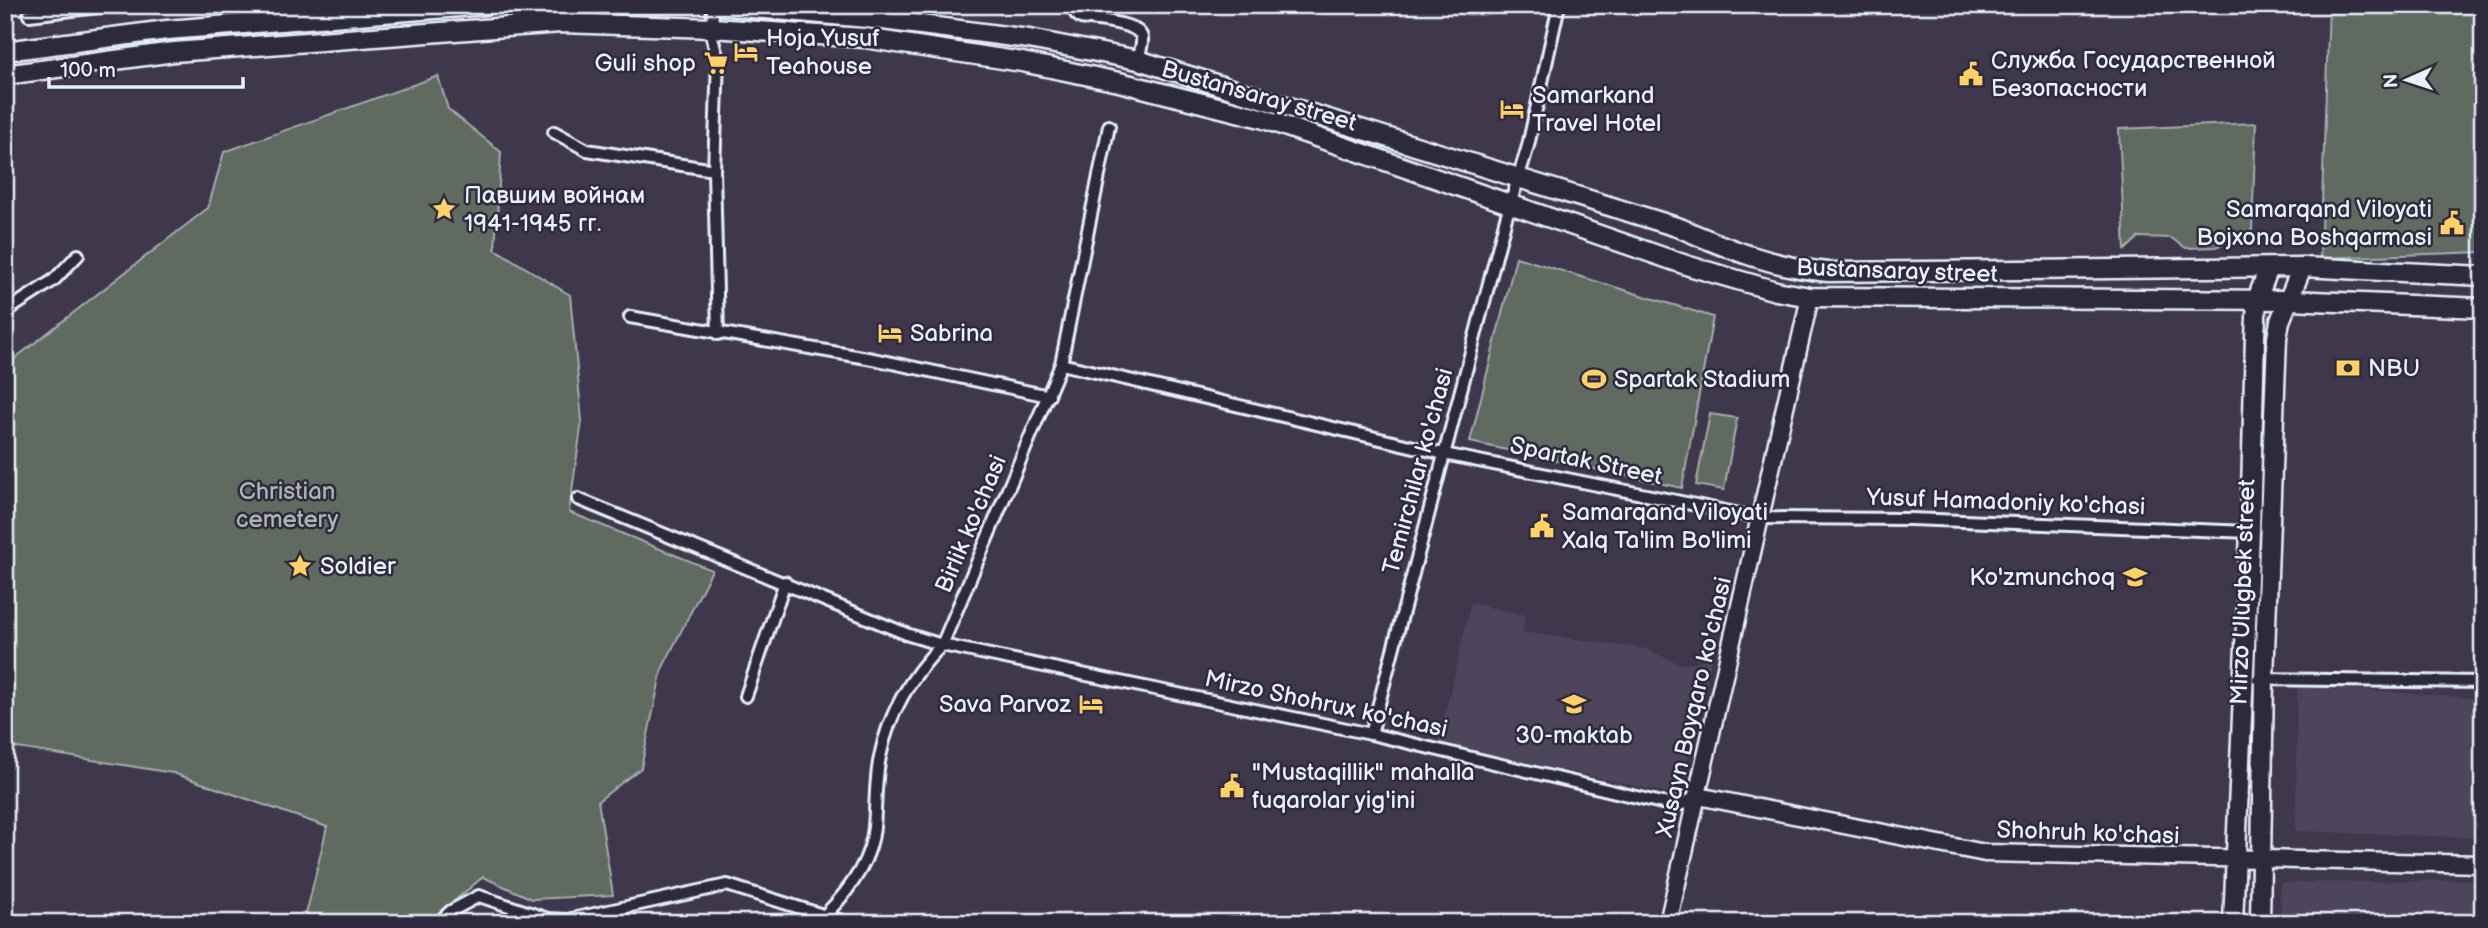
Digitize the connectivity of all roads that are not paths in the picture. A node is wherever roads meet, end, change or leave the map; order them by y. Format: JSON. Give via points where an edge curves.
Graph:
{"nodes":[{"id":1,"x":116,"y":5,"type":"edge"},
{"id":2,"x":485,"y":5,"type":"edge"},
{"id":3,"x":713,"y":5,"type":"edge"},
{"id":4,"x":719,"y":5,"type":"edge"},
{"id":5,"x":1072,"y":5,"type":"edge"},
{"id":6,"x":1559,"y":5,"type":"edge"},
{"id":7,"x":29,"y":15,"type":"dead end"},
{"id":8,"x":712,"y":28,"type":"junction"},
{"id":9,"x":5,"y":51,"type":"edge"},
{"id":10,"x":1138,"y":60,"type":"junction"},
{"id":11,"x":5,"y":75,"type":"edge"},
{"id":12,"x":1108,"y":126,"type":"dead end"},
{"id":13,"x":554,"y":132,"type":"dead end"},
{"id":14,"x":714,"y":170,"type":"junction"},
{"id":15,"x":1518,"y":181,"type":"junction"},
{"id":16,"x":1508,"y":210,"type":"junction"},
{"id":17,"x":78,"y":255,"type":"dead end"},
{"id":18,"x":2302,"y":267,"type":"junction"},
{"id":19,"x":2269,"y":268,"type":"junction"},
{"id":20,"x":2483,"y":276,"type":"edge"},
{"id":21,"x":1810,"y":297,"type":"junction"},
{"id":22,"x":2257,"y":299,"type":"junction"},
{"id":23,"x":2289,"y":300,"type":"junction"},
{"id":24,"x":2483,"y":308,"type":"edge"},
{"id":25,"x":5,"y":312,"type":"edge"},
{"id":26,"x":630,"y":317,"type":"dead end"},
{"id":27,"x":718,"y":334,"type":"junction"},
{"id":28,"x":1061,"y":364,"type":"junction"},
{"id":29,"x":1049,"y":396,"type":"junction"},
{"id":30,"x":1444,"y":454,"type":"junction"},
{"id":31,"x":578,"y":499,"type":"dead end"},
{"id":32,"x":1760,"y":519,"type":"junction"},
{"id":33,"x":2250,"y":531,"type":"junction"},
{"id":34,"x":785,"y":582,"type":"junction"},
{"id":35,"x":942,"y":645,"type":"junction"},
{"id":36,"x":2264,"y":678,"type":"junction"},
{"id":37,"x":2245,"y":679,"type":"junction"},
{"id":38,"x":2483,"y":682,"type":"edge"},
{"id":39,"x":746,"y":696,"type":"dead end"},
{"id":40,"x":1371,"y":734,"type":"junction"},
{"id":41,"x":1698,"y":796,"type":"junction"},
{"id":42,"x":2236,"y":860,"type":"junction"},
{"id":43,"x":2260,"y":861,"type":"junction"},
{"id":44,"x":2483,"y":864,"type":"edge"},
{"id":45,"x":825,"y":915,"type":"junction"},
{"id":46,"x":438,"y":923,"type":"edge"},
{"id":47,"x":848,"y":923,"type":"edge"},
{"id":48,"x":1668,"y":923,"type":"edge"},
{"id":49,"x":2233,"y":923,"type":"edge"},
{"id":50,"x":2260,"y":923,"type":"edge"}],
"edges":[{"from":1,"to":7,"type":"street"},
{"from":2,"to":9,"type":"main road","via":[[167,30]]},
{"from":3,"to":8,"type":"street"},
{"from":4,"to":10,"type":"main road","name":"Bustansaray street","via":[[1029,39]]},
{"from":5,"to":10,"type":"street","via":[[1081,18],[1139,31]]},
{"from":6,"to":15,"type":"street","name":"Temirchilar ko'chasi"},
{"from":8,"to":11,"type":"main road","name":"Bustansaray street","via":[[561,23],[174,52]]},
{"from":8,"to":14,"type":"street","via":[[718,60]]},
{"from":8,"to":16,"type":"main road","name":"Bustansaray street","via":[[864,38],[1119,82],[1261,118]]},
{"from":10,"to":15,"type":"main road","name":"Bustansaray street"},
{"from":12,"to":28,"type":"street","name":"Birlik ko'chasi"},
{"from":13,"to":14,"type":"street","via":[[587,150]]},
{"from":14,"to":27,"type":"street"},
{"from":15,"to":16,"type":"street","name":"Temirchilar ko'chasi"},
{"from":15,"to":19,"type":"main road","name":"Bustansaray street","via":[[1680,228],[1789,269]]},
{"from":16,"to":21,"type":"main road","name":"Bustansaray street","via":[[1689,266]]},
{"from":16,"to":30,"type":"street","name":"Temirchilar ko'chasi"},
{"from":17,"to":25,"type":"street","via":[[54,280]]},
{"from":18,"to":19,"type":"main road","name":"Bustansaray street"},
{"from":18,"to":20,"type":"main road","name":"Bustansaray street"},
{"from":18,"to":23,"type":"main road","name":"Mirzo Ulugbek street"},
{"from":19,"to":22,"type":"main road","name":"Mirzo Ulugbek street"},
{"from":21,"to":22,"type":"main road","name":"Bustansaray street"},
{"from":21,"to":32,"type":"main road","name":"Xusayn Boyqaro ko'chasi"},
{"from":22,"to":23,"type":"main road","name":"Bustansaray street"},
{"from":22,"to":33,"type":"main road","name":"Mirzo Ulugbek street"},
{"from":23,"to":24,"type":"main road","name":"Bustansaray street"},
{"from":23,"to":36,"type":"main road","name":"Mirzo Ulugbek street","via":[[2277,338]]},
{"from":26,"to":27,"type":"street"},
{"from":27,"to":29,"type":"street","via":[[873,359]]},
{"from":28,"to":29,"type":"street","name":"Birlik ko'chasi"},
{"from":28,"to":30,"type":"street","name":"Spartak Street"},
{"from":29,"to":35,"type":"street","name":"Birlik ko'chasi"},
{"from":30,"to":32,"type":"street","name":"Spartak Street"},
{"from":30,"to":40,"type":"street","name":"Temirchilar ko'chasi"},
{"from":31,"to":34,"type":"street","name":"Mirzo Shohrux ko'chasi"},
{"from":32,"to":33,"type":"street","name":"Yusuf Hamadoniy ko'chasi","via":[[1910,519]]},
{"from":32,"to":41,"type":"main road","name":"Xusayn Boyqaro ko'chasi"},
{"from":33,"to":37,"type":"main road","name":"Mirzo Ulugbek street"},
{"from":34,"to":35,"type":"street","name":"Mirzo Shohrux ko'chasi"},
{"from":34,"to":39,"type":"street"},
{"from":35,"to":40,"type":"street","name":"Mirzo Shohrux ko'chasi"},
{"from":35,"to":45,"type":"street","name":"Birlik ko'chasi","via":[[922,664],[891,720],[880,757],[874,830],[868,848],[856,878]]},
{"from":36,"to":37,"type":"street"},
{"from":36,"to":38,"type":"street"},
{"from":36,"to":43,"type":"main road","name":"Mirzo Ulugbek street"},
{"from":37,"to":42,"type":"main road","name":"Mirzo Ulugbek street"},
{"from":40,"to":41,"type":"street","name":"Mirzo Shohrux ko'chasi","via":[[1662,803],[1682,804]]},
{"from":41,"to":42,"type":"main road","name":"Shohruh ko'chasi","via":[[1985,853]]},
{"from":41,"to":48,"type":"main road","name":"Xusayn Boyqaro ko'chasi"},
{"from":42,"to":43,"type":"main road","name":"Shohruh ko'chasi"},
{"from":42,"to":49,"type":"main road","name":"Mirzo Ulugbek street"},
{"from":43,"to":44,"type":"main road","name":"Shohruh ko'chasi"},
{"from":43,"to":50,"type":"main road","name":"Mirzo Ulugbek street"},
{"from":45,"to":46,"type":"street","via":[[727,885],[567,920],[548,919],[479,897]]},
{"from":45,"to":47,"type":"street"}]}
